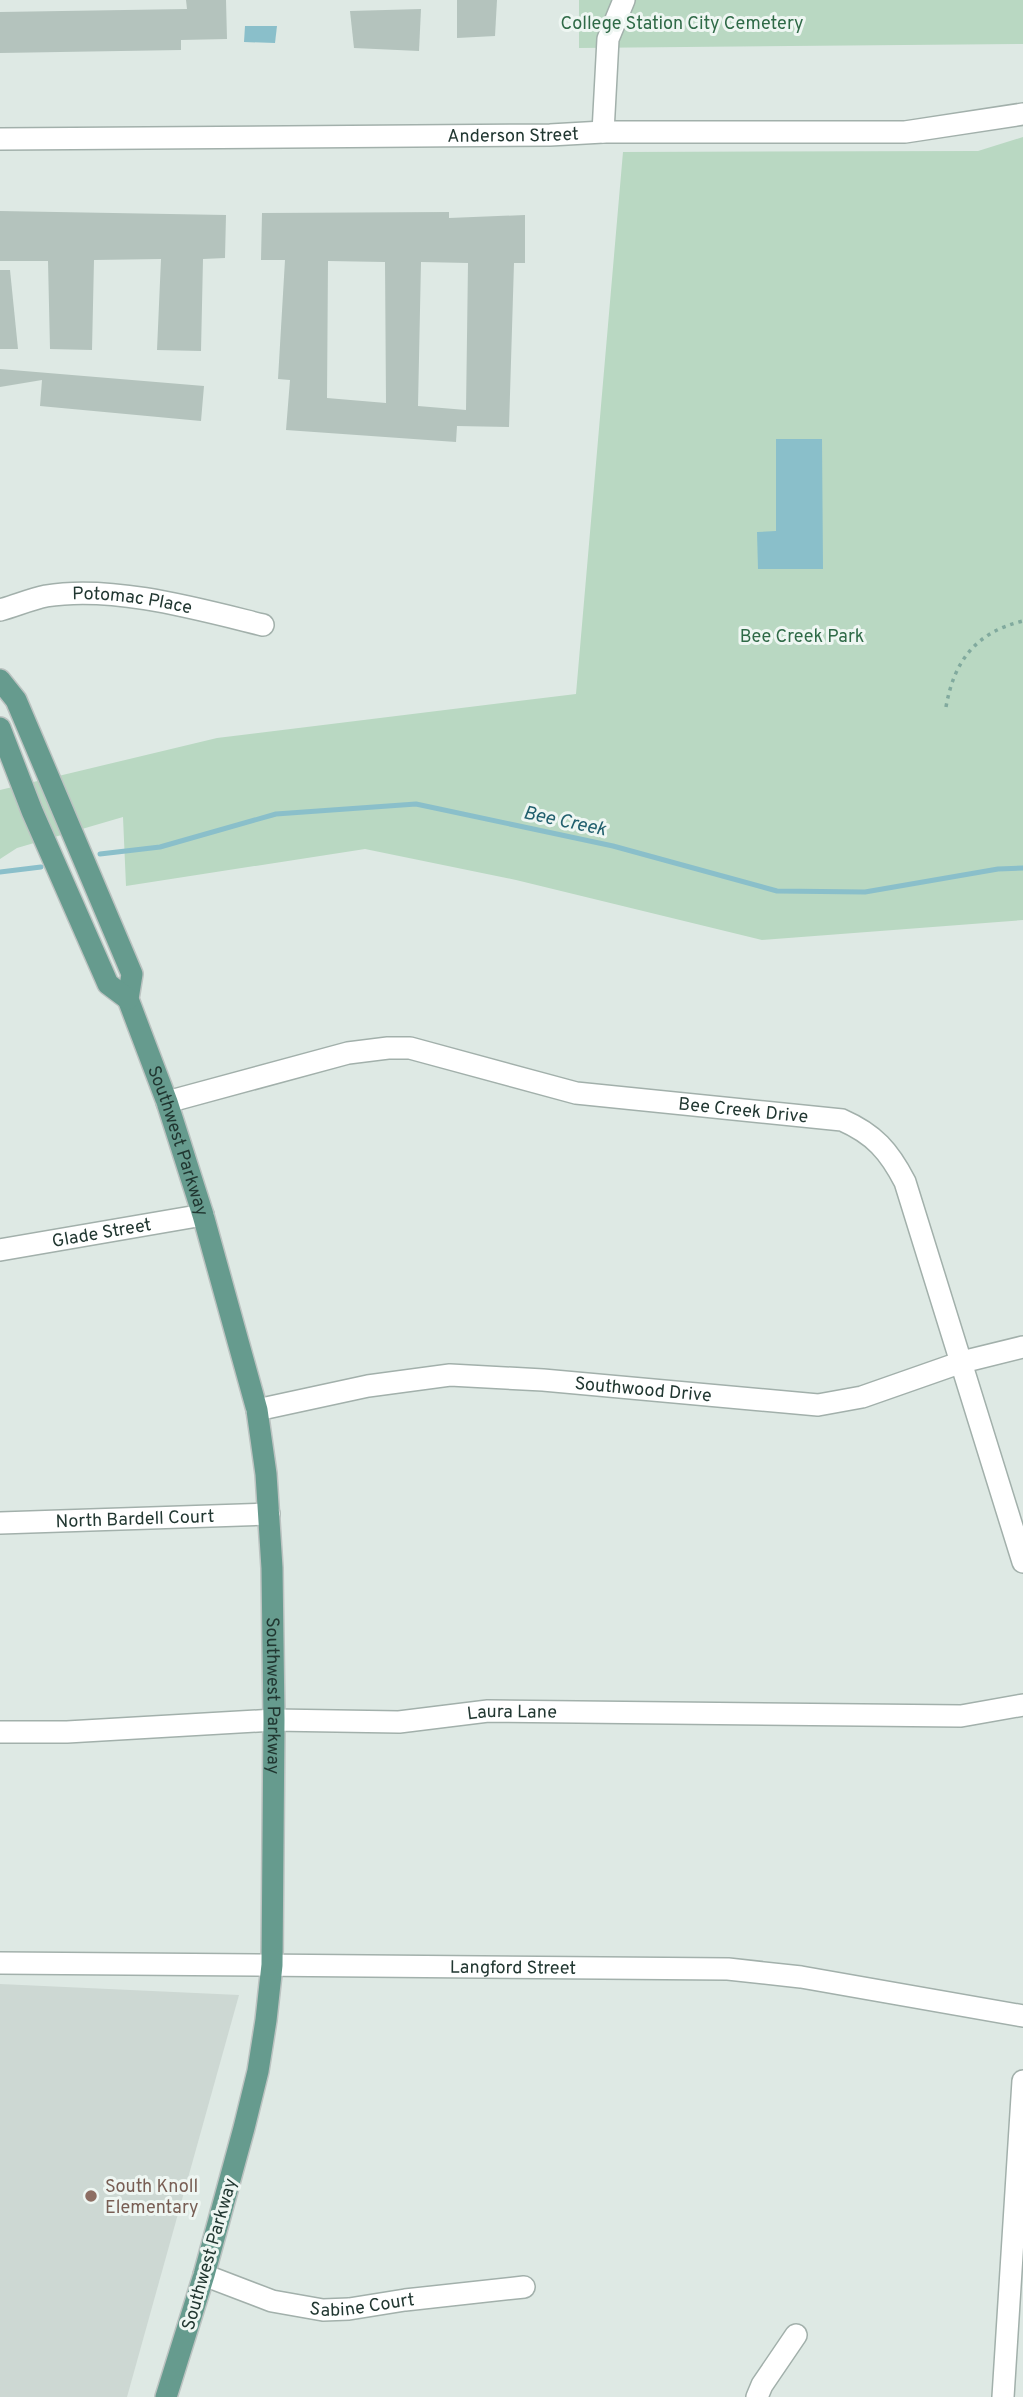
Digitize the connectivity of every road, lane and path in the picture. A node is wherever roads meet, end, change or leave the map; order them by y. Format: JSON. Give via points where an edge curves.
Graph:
{"nodes":[{"id":1,"x":624,"y":0,"type":"edge"},
{"id":2,"x":1023,"y":114,"type":"edge"},
{"id":3,"x":603,"y":132,"type":"junction"},
{"id":4,"x":0,"y":139,"type":"edge"},
{"id":5,"x":0,"y":610,"type":"edge"},
{"id":6,"x":1023,"y":621,"type":"edge"},
{"id":7,"x":263,"y":625,"type":"dead end"},
{"id":8,"x":0,"y":680,"type":"edge"},
{"id":9,"x":946,"y":707,"type":"dead end"},
{"id":10,"x":0,"y":728,"type":"edge"},
{"id":11,"x":128,"y":999,"type":"junction"},
{"id":12,"x":167,"y":1102,"type":"junction"},
{"id":13,"x":203,"y":1215,"type":"junction"},
{"id":14,"x":0,"y":1250,"type":"edge"},
{"id":15,"x":1023,"y":1347,"type":"edge"},
{"id":16,"x":962,"y":1362,"type":"junction"},
{"id":17,"x":257,"y":1410,"type":"junction"},
{"id":18,"x":269,"y":1514,"type":"junction"},
{"id":19,"x":0,"y":1522,"type":"edge"},
{"id":20,"x":1023,"y":1562,"type":"edge"},
{"id":21,"x":1023,"y":1705,"type":"edge"},
{"id":22,"x":274,"y":1720,"type":"junction"},
{"id":23,"x":0,"y":1732,"type":"edge"},
{"id":24,"x":0,"y":1963,"type":"edge"},
{"id":25,"x":272,"y":1965,"type":"junction"},
{"id":26,"x":1023,"y":2016,"type":"edge"},
{"id":27,"x":1023,"y":2081,"type":"edge"},
{"id":28,"x":204,"y":2275,"type":"junction"},
{"id":29,"x":524,"y":2287,"type":"dead end"},
{"id":30,"x":796,"y":2335,"type":"dead end"},
{"id":31,"x":166,"y":2397,"type":"edge"},
{"id":32,"x":757,"y":2397,"type":"edge"},
{"id":33,"x":1003,"y":2397,"type":"edge"}],
"edges":[{"from":1,"to":3,"type":"street","via":[[608,39]]},
{"from":2,"to":3,"type":"street","name":"Anderson Street","via":[[905,132]]},
{"from":3,"to":4,"type":"street","name":"Anderson Street"},
{"from":5,"to":7,"type":"street","name":"Potomac Place","via":[[45,596],[84,593],[167,602]]},
{"from":6,"to":9,"type":"path","via":[[977,642],[955,672]]},
{"from":8,"to":11,"type":"main road","name":"Southwest Parkway","via":[[16,700],[132,974]]},
{"from":10,"to":11,"type":"main road","name":"Southwest Parkway","via":[[108,984]]},
{"from":11,"to":12,"type":"main road","name":"Southwest Parkway"},
{"from":12,"to":13,"type":"main road","name":"Southwest Parkway"},
{"from":12,"to":16,"type":"street","name":"Bee Creek Drive","via":[[348,1054],[410,1048],[576,1093],[842,1120],[876,1140],[905,1182]]},
{"from":13,"to":14,"type":"street","name":"Glade Street"},
{"from":13,"to":17,"type":"main road","name":"Southwest Parkway"},
{"from":15,"to":16,"type":"street","name":"Southwood Drive"},
{"from":16,"to":17,"type":"street","name":"Southwood Drive","via":[[862,1397],[818,1405],[450,1375],[368,1386]]},
{"from":16,"to":20,"type":"street","name":"Bee Creek Drive"},
{"from":17,"to":18,"type":"main road","name":"Southwest Parkway"},
{"from":18,"to":19,"type":"street","name":"North Bardell Court"},
{"from":18,"to":22,"type":"main road","name":"Southwest Parkway"},
{"from":21,"to":22,"type":"street","name":"Laura Lane","via":[[961,1716],[488,1711],[399,1722]]},
{"from":22,"to":23,"type":"street","name":"Laura Lane"},
{"from":22,"to":25,"type":"main road","name":"Southwest Parkway"},
{"from":24,"to":25,"type":"street","name":"Langford Street"},
{"from":25,"to":26,"type":"street","name":"Langford Street","via":[[728,1969],[801,1977]]},
{"from":25,"to":28,"type":"main road","name":"Southwest Parkway","via":[[258,2071]]},
{"from":27,"to":33,"type":"street"},
{"from":28,"to":29,"type":"street","name":"Sabine Court","via":[[272,2301],[323,2309]]},
{"from":28,"to":31,"type":"main road","name":"Southwest Parkway"},
{"from":30,"to":32,"type":"street"}]}
